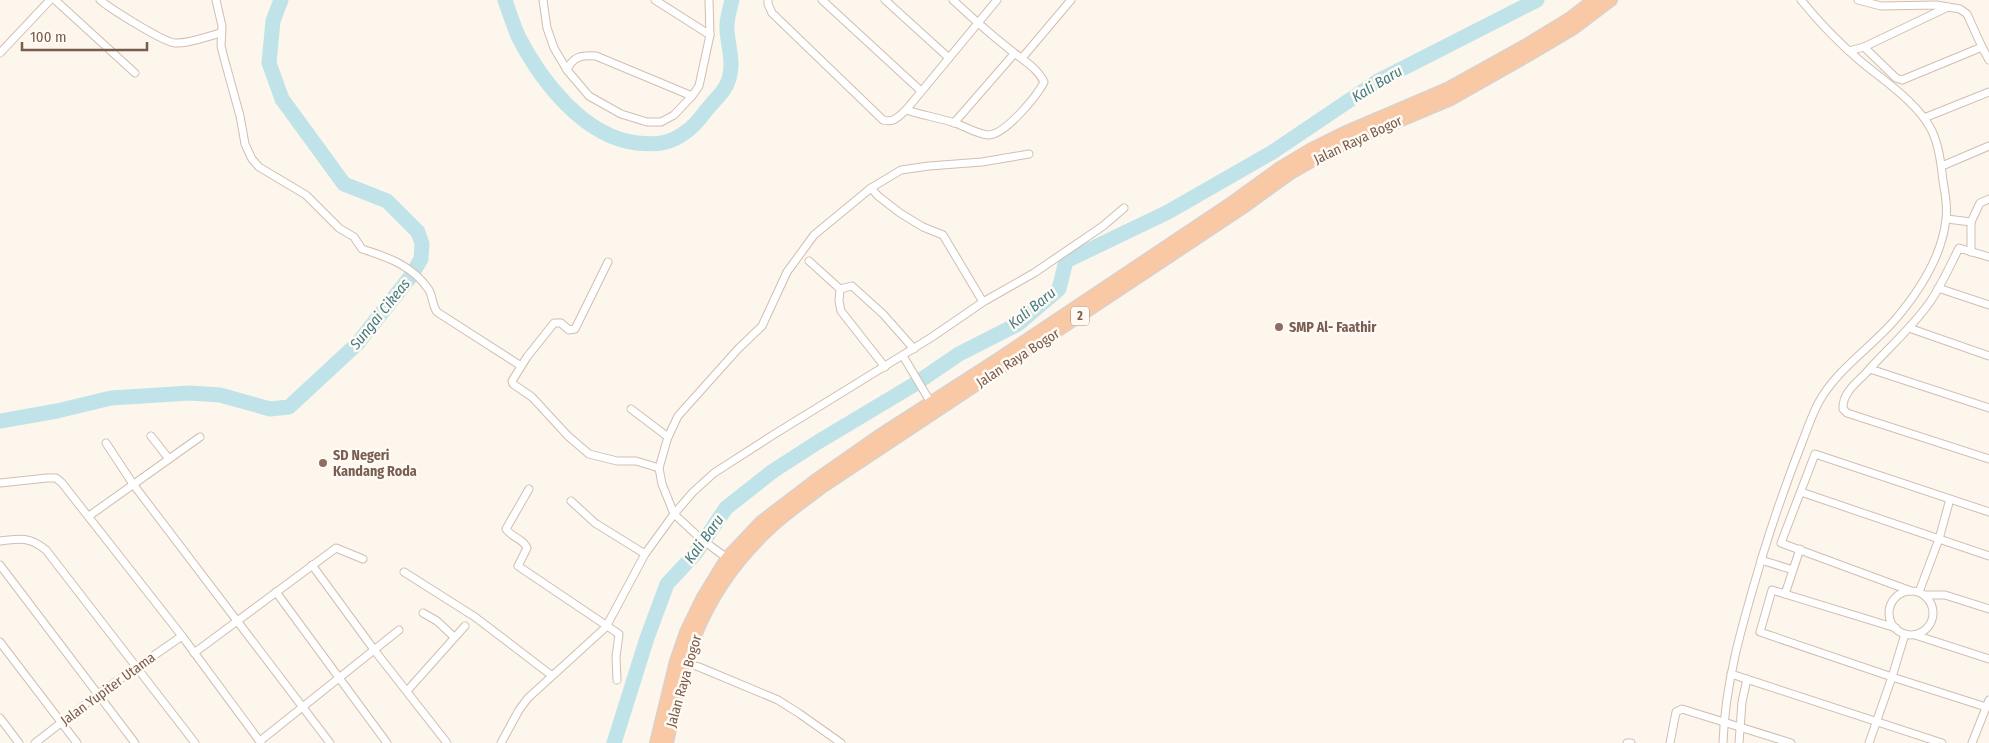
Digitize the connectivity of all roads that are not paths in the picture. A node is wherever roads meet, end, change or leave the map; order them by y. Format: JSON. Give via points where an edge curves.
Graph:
{"nodes":[{"id":1,"x":50,"y":0,"type":"edge"},
{"id":2,"x":56,"y":0,"type":"edge"},
{"id":3,"x":100,"y":0,"type":"edge"},
{"id":4,"x":216,"y":0,"type":"edge"},
{"id":5,"x":543,"y":0,"type":"edge"},
{"id":6,"x":655,"y":0,"type":"edge"},
{"id":7,"x":709,"y":0,"type":"edge"},
{"id":8,"x":768,"y":0,"type":"edge"},
{"id":9,"x":822,"y":0,"type":"edge"},
{"id":10,"x":886,"y":0,"type":"edge"},
{"id":11,"x":953,"y":0,"type":"edge"},
{"id":12,"x":997,"y":0,"type":"edge"},
{"id":13,"x":1071,"y":0,"type":"edge"},
{"id":14,"x":1594,"y":0,"type":"edge"},
{"id":15,"x":1611,"y":0,"type":"edge"},
{"id":16,"x":1801,"y":0,"type":"edge"},
{"id":17,"x":1858,"y":0,"type":"edge"},
{"id":18,"x":1949,"y":7,"type":"junction"},
{"id":19,"x":977,"y":22,"type":"junction"},
{"id":20,"x":221,"y":33,"type":"junction"},
{"id":21,"x":710,"y":35,"type":"junction"},
{"id":22,"x":1864,"y":47,"type":"junction"},
{"id":23,"x":1982,"y":47,"type":"junction"},
{"id":24,"x":1849,"y":51,"type":"junction"},
{"id":25,"x":0,"y":52,"type":"edge"},
{"id":26,"x":1014,"y":54,"type":"junction"},
{"id":27,"x":949,"y":58,"type":"junction"},
{"id":28,"x":1022,"y":58,"type":"junction"},
{"id":29,"x":1989,"y":60,"type":"edge"},
{"id":30,"x":568,"y":70,"type":"junction"},
{"id":31,"x":135,"y":73,"type":"dead end"},
{"id":32,"x":921,"y":91,"type":"junction"},
{"id":33,"x":1989,"y":92,"type":"edge"},
{"id":34,"x":692,"y":96,"type":"junction"},
{"id":35,"x":906,"y":110,"type":"junction"},
{"id":36,"x":1924,"y":118,"type":"junction"},
{"id":37,"x":954,"y":123,"type":"junction"},
{"id":38,"x":1989,"y":146,"type":"edge"},
{"id":39,"x":1029,"y":154,"type":"dead end"},
{"id":40,"x":1942,"y":166,"type":"junction"},
{"id":41,"x":871,"y":188,"type":"junction"},
{"id":42,"x":1989,"y":199,"type":"edge"},
{"id":43,"x":1124,"y":208,"type":"dead end"},
{"id":44,"x":1946,"y":219,"type":"junction"},
{"id":45,"x":1971,"y":222,"type":"junction"},
{"id":46,"x":1971,"y":252,"type":"junction"},
{"id":47,"x":1989,"y":257,"type":"edge"},
{"id":48,"x":809,"y":261,"type":"dead end"},
{"id":49,"x":608,"y":262,"type":"dead end"},
{"id":50,"x":1938,"y":288,"type":"junction"},
{"id":51,"x":840,"y":289,"type":"junction"},
{"id":52,"x":983,"y":302,"type":"junction"},
{"id":53,"x":1989,"y":305,"type":"edge"},
{"id":54,"x":1910,"y":328,"type":"junction"},
{"id":55,"x":914,"y":349,"type":"junction"},
{"id":56,"x":903,"y":356,"type":"junction"},
{"id":57,"x":1989,"y":356,"type":"edge"},
{"id":58,"x":521,"y":366,"type":"junction"},
{"id":59,"x":885,"y":367,"type":"junction"},
{"id":60,"x":1870,"y":369,"type":"junction"},
{"id":61,"x":931,"y":403,"type":"junction"},
{"id":62,"x":1988,"y":406,"type":"edge"},
{"id":63,"x":631,"y":410,"type":"dead end"},
{"id":64,"x":151,"y":436,"type":"dead end"},
{"id":65,"x":668,"y":436,"type":"junction"},
{"id":66,"x":200,"y":437,"type":"dead end"},
{"id":67,"x":106,"y":443,"type":"dead end"},
{"id":68,"x":169,"y":459,"type":"junction"},
{"id":69,"x":1989,"y":459,"type":"edge"},
{"id":70,"x":660,"y":468,"type":"junction"},
{"id":71,"x":0,"y":483,"type":"edge"},
{"id":72,"x":133,"y":484,"type":"junction"},
{"id":73,"x":529,"y":489,"type":"dead end"},
{"id":74,"x":1801,"y":492,"type":"junction"},
{"id":75,"x":1950,"y":499,"type":"junction"},
{"id":76,"x":571,"y":501,"type":"dead end"},
{"id":77,"x":1989,"y":512,"type":"edge"},
{"id":78,"x":674,"y":514,"type":"junction"},
{"id":79,"x":89,"y":516,"type":"junction"},
{"id":80,"x":1939,"y":539,"type":"junction"},
{"id":81,"x":0,"y":541,"type":"edge"},
{"id":82,"x":1800,"y":549,"type":"junction"},
{"id":83,"x":645,"y":554,"type":"junction"},
{"id":84,"x":1989,"y":556,"type":"edge"},
{"id":85,"x":727,"y":558,"type":"junction"},
{"id":86,"x":363,"y":559,"type":"dead end"},
{"id":87,"x":1762,"y":560,"type":"junction"},
{"id":88,"x":0,"y":565,"type":"edge"},
{"id":89,"x":312,"y":565,"type":"junction"},
{"id":90,"x":1793,"y":570,"type":"junction"},
{"id":91,"x":404,"y":572,"type":"dead end"},
{"id":92,"x":276,"y":592,"type":"junction"},
{"id":93,"x":1918,"y":593,"type":"junction"},
{"id":94,"x":1785,"y":594,"type":"junction"},
{"id":95,"x":1989,"y":609,"type":"edge"},
{"id":96,"x":423,"y":613,"type":"dead end"},
{"id":97,"x":236,"y":620,"type":"junction"},
{"id":98,"x":466,"y":626,"type":"dead end"},
{"id":99,"x":606,"y":626,"type":"junction"},
{"id":100,"x":1896,"y":628,"type":"junction"},
{"id":101,"x":399,"y":630,"type":"dead end"},
{"id":102,"x":1905,"y":634,"type":"junction"},
{"id":103,"x":1915,"y":634,"type":"junction"},
{"id":104,"x":182,"y":636,"type":"junction"},
{"id":105,"x":454,"y":637,"type":"junction"},
{"id":106,"x":0,"y":642,"type":"edge"},
{"id":107,"x":375,"y":651,"type":"junction"},
{"id":108,"x":194,"y":653,"type":"junction"},
{"id":109,"x":1989,"y":659,"type":"edge"},
{"id":110,"x":681,"y":662,"type":"junction"},
{"id":111,"x":136,"y":668,"type":"junction"},
{"id":112,"x":1731,"y":674,"type":"junction"},
{"id":113,"x":551,"y":675,"type":"junction"},
{"id":114,"x":339,"y":677,"type":"junction"},
{"id":115,"x":1892,"y":677,"type":"junction"},
{"id":116,"x":1747,"y":679,"type":"junction"},
{"id":117,"x":617,"y":680,"type":"dead end"},
{"id":118,"x":407,"y":691,"type":"junction"},
{"id":119,"x":97,"y":695,"type":"junction"},
{"id":120,"x":1989,"y":700,"type":"edge"},
{"id":121,"x":303,"y":706,"type":"junction"},
{"id":122,"x":1986,"y":707,"type":"junction"},
{"id":123,"x":0,"y":718,"type":"edge"},
{"id":124,"x":1724,"y":721,"type":"junction"},
{"id":125,"x":62,"y":722,"type":"junction"},
{"id":126,"x":1876,"y":722,"type":"junction"},
{"id":127,"x":1739,"y":727,"type":"junction"},
{"id":128,"x":261,"y":742,"type":"edge"},
{"id":129,"x":19,"y":743,"type":"edge"},
{"id":130,"x":35,"y":743,"type":"edge"},
{"id":131,"x":77,"y":743,"type":"edge"},
{"id":132,"x":135,"y":743,"type":"edge"},
{"id":133,"x":195,"y":743,"type":"edge"},
{"id":134,"x":330,"y":743,"type":"edge"},
{"id":135,"x":387,"y":743,"type":"edge"},
{"id":136,"x":447,"y":743,"type":"edge"},
{"id":137,"x":501,"y":743,"type":"edge"},
{"id":138,"x":656,"y":743,"type":"edge"},
{"id":139,"x":667,"y":743,"type":"edge"},
{"id":140,"x":841,"y":743,"type":"edge"},
{"id":141,"x":1670,"y":743,"type":"edge"},
{"id":142,"x":1723,"y":743,"type":"edge"},
{"id":143,"x":1739,"y":743,"type":"edge"},
{"id":144,"x":1791,"y":743,"type":"edge"},
{"id":145,"x":1868,"y":743,"type":"edge"},
{"id":146,"x":1942,"y":743,"type":"edge"},
{"id":147,"x":1972,"y":743,"type":"edge"}],
"edges":[{"from":1,"to":25,"type":"street"},
{"from":2,"to":31,"type":"street"},
{"from":3,"to":20,"type":"street","via":[[168,42],[182,43]]},
{"from":4,"to":20,"type":"street"},
{"from":5,"to":30,"type":"street","via":[[550,36]]},
{"from":6,"to":21,"type":"street"},
{"from":7,"to":21,"type":"street"},
{"from":8,"to":35,"type":"street","via":[[772,12],[883,120],[896,120]]},
{"from":9,"to":32,"type":"street"},
{"from":10,"to":27,"type":"street"},
{"from":11,"to":19,"type":"street"},
{"from":12,"to":19,"type":"street"},
{"from":13,"to":28,"type":"street"},
{"from":14,"to":61,"type":"highway","name":"Jalan Raya Bogor","number":"2","via":[[1536,39],[1447,89],[1344,133],[1280,168]]},
{"from":15,"to":110,"type":"highway","name":"Jalan Raya Bogor","number":"2","via":[[1574,28],[1451,99],[1349,142],[1289,174],[822,487],[769,528],[732,569]]},
{"from":16,"to":24,"type":"street","via":[[1822,26]]},
{"from":17,"to":18,"type":"street","via":[[1881,6]]},
{"from":18,"to":22,"type":"street"},
{"from":18,"to":23,"type":"street","via":[[1967,14]]},
{"from":19,"to":26,"type":"street"},
{"from":19,"to":27,"type":"street"},
{"from":20,"to":58,"type":"street","via":[[245,144],[259,167],[306,195],[339,228],[354,236],[362,249],[402,264],[430,292],[437,312]]},
{"from":21,"to":34,"type":"street","via":[[698,86]]},
{"from":22,"to":23,"type":"street","via":[[1902,80]]},
{"from":22,"to":24,"type":"street"},
{"from":23,"to":29,"type":"street"},
{"from":24,"to":36,"type":"street"},
{"from":26,"to":28,"type":"street"},
{"from":26,"to":37,"type":"street"},
{"from":27,"to":32,"type":"street"},
{"from":28,"to":37,"type":"street","via":[[1044,82],[1017,116],[997,133],[988,135]]},
{"from":30,"to":34,"type":"street","via":[[575,58],[596,56]]},
{"from":30,"to":34,"type":"street","via":[[589,96],[639,120],[661,122],[674,115]]},
{"from":32,"to":35,"type":"street"},
{"from":33,"to":36,"type":"street"},
{"from":35,"to":37,"type":"street"},
{"from":36,"to":40,"type":"street","via":[[1932,131]]},
{"from":38,"to":40,"type":"street"},
{"from":39,"to":41,"type":"street","via":[[909,168]]},
{"from":40,"to":44,"type":"street"},
{"from":41,"to":52,"type":"street","via":[[900,213],[943,235]]},
{"from":41,"to":65,"type":"street","via":[[814,235],[787,272],[762,326],[678,416]]},
{"from":42,"to":45,"type":"street","via":[[1980,203]]},
{"from":43,"to":52,"type":"street","via":[[1034,273]]},
{"from":44,"to":45,"type":"street"},
{"from":44,"to":87,"type":"street","via":[[1942,242],[1912,299],[1820,400],[1781,494]]},
{"from":45,"to":46,"type":"street"},
{"from":46,"to":47,"type":"street"},
{"from":46,"to":50,"type":"street","via":[[1959,248]]},
{"from":48,"to":51,"type":"street"},
{"from":49,"to":58,"type":"street","via":[[575,329],[569,330],[561,323],[554,323]]},
{"from":50,"to":53,"type":"street"},
{"from":50,"to":54,"type":"street"},
{"from":51,"to":55,"type":"street","via":[[852,286]]},
{"from":51,"to":59,"type":"street","via":[[841,311]]},
{"from":52,"to":55,"type":"street"},
{"from":54,"to":57,"type":"street"},
{"from":54,"to":60,"type":"street"},
{"from":55,"to":56,"type":"street"},
{"from":56,"to":59,"type":"street"},
{"from":56,"to":61,"type":"street"},
{"from":58,"to":70,"type":"street","via":[[513,384],[532,398],[589,454]]},
{"from":59,"to":78,"type":"street","via":[[714,473]]},
{"from":60,"to":62,"type":"street"},
{"from":60,"to":69,"type":"street","via":[[1845,395],[1843,409],[1847,413]]},
{"from":61,"to":85,"type":"highway","name":"Jalan Raya Bogor","number":"2","via":[[816,480],[754,528]]},
{"from":63,"to":65,"type":"street"},
{"from":64,"to":68,"type":"street"},
{"from":65,"to":70,"type":"street"},
{"from":66,"to":68,"type":"street"},
{"from":67,"to":72,"type":"street"},
{"from":68,"to":72,"type":"street"},
{"from":70,"to":78,"type":"street","via":[[662,484]]},
{"from":71,"to":79,"type":"street","via":[[56,478]]},
{"from":72,"to":79,"type":"street"},
{"from":72,"to":97,"type":"street"},
{"from":73,"to":99,"type":"street","via":[[506,530],[524,542],[527,548],[518,566]]},
{"from":74,"to":75,"type":"street","via":[[1815,454]]},
{"from":74,"to":80,"type":"street"},
{"from":74,"to":82,"type":"street","via":[[1781,543]]},
{"from":75,"to":77,"type":"street"},
{"from":75,"to":80,"type":"street"},
{"from":76,"to":83,"type":"street","via":[[596,523]]},
{"from":78,"to":83,"type":"street"},
{"from":78,"to":85,"type":"street"},
{"from":79,"to":104,"type":"street"},
{"from":80,"to":84,"type":"street"},
{"from":80,"to":93,"type":"street"},
{"from":81,"to":111,"type":"street","via":[[19,538],[35,541],[46,550]]},
{"from":82,"to":90,"type":"street"},
{"from":82,"to":93,"type":"street"},
{"from":83,"to":99,"type":"street"},
{"from":85,"to":110,"type":"highway","name":"Jalan Raya Bogor","number":"2","via":[[686,632]]},
{"from":86,"to":89,"type":"street","via":[[336,548]]},
{"from":87,"to":90,"type":"street"},
{"from":87,"to":112,"type":"street"},
{"from":88,"to":119,"type":"street"},
{"from":89,"to":92,"type":"street"},
{"from":89,"to":107,"type":"street"},
{"from":90,"to":94,"type":"street"},
{"from":91,"to":113,"type":"street","via":[[466,610]]},
{"from":92,"to":97,"type":"street"},
{"from":92,"to":114,"type":"street"},
{"from":93,"to":95,"type":"street","via":[[1945,595]]},
{"from":93,"to":100,"type":"street","via":[[1901,593],[1894,600],[1890,620]]},
{"from":93,"to":103,"type":"street","via":[[1931,603],[1933,613],[1931,623]]},
{"from":94,"to":100,"type":"street"},
{"from":94,"to":115,"type":"street","via":[[1772,590],[1760,632]]},
{"from":96,"to":105,"type":"street"},
{"from":97,"to":108,"type":"street"},
{"from":97,"to":121,"type":"street"},
{"from":98,"to":105,"type":"street"},
{"from":99,"to":113,"type":"street"},
{"from":99,"to":117,"type":"street","via":[[619,635]]},
{"from":100,"to":102,"type":"street"},
{"from":101,"to":107,"type":"street"},
{"from":102,"to":103,"type":"street"},
{"from":102,"to":115,"type":"street"},
{"from":103,"to":109,"type":"street"},
{"from":104,"to":108,"type":"street"},
{"from":104,"to":111,"type":"street","name":"Jalan Yupiter Utama"},
{"from":105,"to":118,"type":"street"},
{"from":106,"to":125,"type":"street"},
{"from":107,"to":114,"type":"street"},
{"from":107,"to":118,"type":"street"},
{"from":108,"to":128,"type":"street"},
{"from":110,"to":138,"type":"highway","name":"Jalan Raya Bogor","number":"2"},
{"from":110,"to":139,"type":"highway","name":"Jalan Raya Bogor","number":"2"},
{"from":110,"to":140,"type":"street","via":[[778,700]]},
{"from":111,"to":119,"type":"street","name":"Jalan Yupiter Utama"},
{"from":111,"to":133,"type":"street"},
{"from":112,"to":116,"type":"street"},
{"from":112,"to":124,"type":"street"},
{"from":113,"to":137,"type":"street","via":[[519,710]]},
{"from":114,"to":121,"type":"street"},
{"from":114,"to":135,"type":"street"},
{"from":115,"to":122,"type":"street"},
{"from":115,"to":126,"type":"street"},
{"from":116,"to":126,"type":"street"},
{"from":116,"to":127,"type":"street"},
{"from":118,"to":136,"type":"street"},
{"from":119,"to":125,"type":"street","name":"Jalan Yupiter Utama"},
{"from":119,"to":132,"type":"street"},
{"from":120,"to":122,"type":"street"},
{"from":121,"to":128,"type":"street"},
{"from":121,"to":134,"type":"street"},
{"from":122,"to":147,"type":"street"},
{"from":123,"to":129,"type":"street"},
{"from":124,"to":127,"type":"street"},
{"from":124,"to":141,"type":"street","via":[[1679,709]]},
{"from":124,"to":142,"type":"street"},
{"from":125,"to":130,"type":"street","name":"Jalan Yupiter Utama"},
{"from":125,"to":131,"type":"street"},
{"from":126,"to":145,"type":"street"},
{"from":126,"to":146,"type":"street"},
{"from":127,"to":143,"type":"street"},
{"from":127,"to":144,"type":"street"}]}
